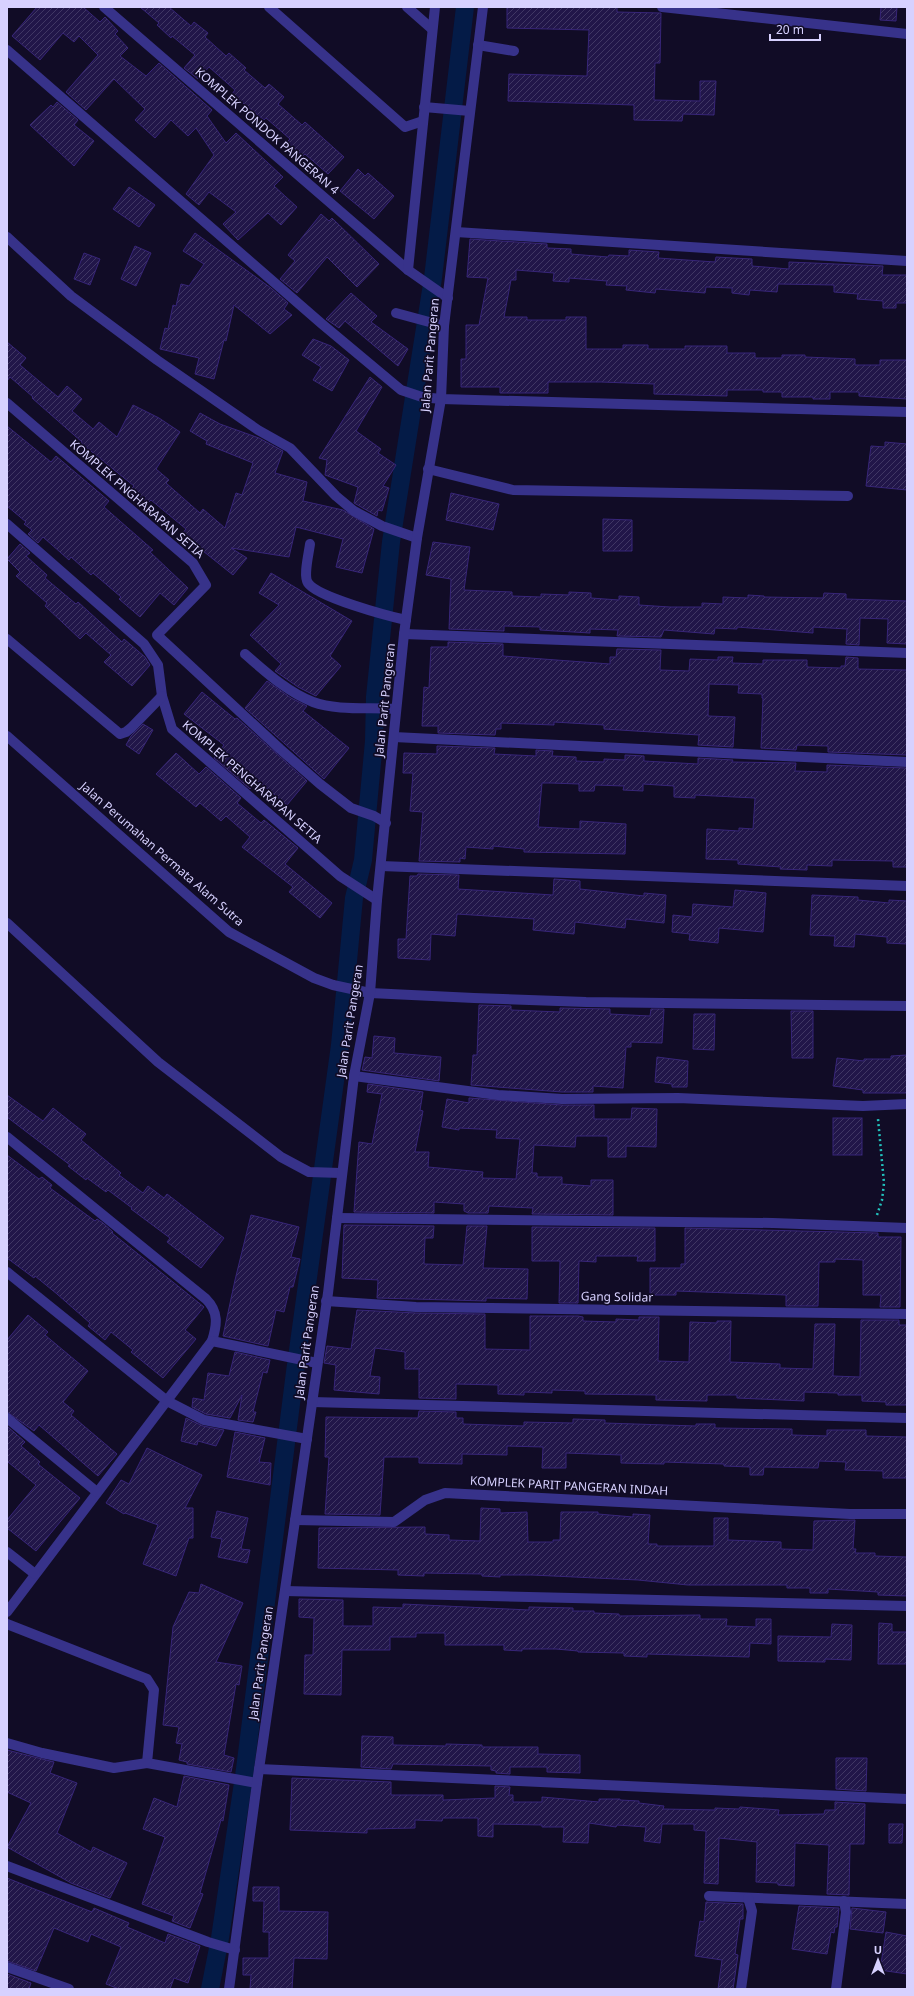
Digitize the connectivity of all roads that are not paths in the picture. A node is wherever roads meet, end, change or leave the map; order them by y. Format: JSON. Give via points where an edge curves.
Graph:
{"nodes":[{"id":1,"x":104,"y":7,"type":"edge"},
{"id":2,"x":269,"y":7,"type":"edge"},
{"id":3,"x":407,"y":7,"type":"edge"},
{"id":4,"x":435,"y":7,"type":"edge"},
{"id":5,"x":483,"y":7,"type":"edge"},
{"id":6,"x":662,"y":7,"type":"edge"},
{"id":7,"x":432,"y":30,"type":"junction"},
{"id":8,"x":907,"y":34,"type":"edge"},
{"id":9,"x":478,"y":45,"type":"junction"},
{"id":10,"x":7,"y":50,"type":"edge"},
{"id":11,"x":514,"y":51,"type":"dead end"},
{"id":12,"x":424,"y":107,"type":"junction"},
{"id":13,"x":470,"y":111,"type":"junction"},
{"id":14,"x":423,"y":121,"type":"junction"},
{"id":15,"x":456,"y":232,"type":"junction"},
{"id":16,"x":7,"y":237,"type":"edge"},
{"id":17,"x":907,"y":261,"type":"edge"},
{"id":18,"x":410,"y":272,"type":"junction"},
{"id":19,"x":448,"y":298,"type":"junction"},
{"id":20,"x":396,"y":313,"type":"dead end"},
{"id":21,"x":444,"y":326,"type":"junction"},
{"id":22,"x":441,"y":399,"type":"junction"},
{"id":23,"x":7,"y":403,"type":"edge"},
{"id":24,"x":907,"y":412,"type":"edge"},
{"id":25,"x":428,"y":469,"type":"junction"},
{"id":26,"x":848,"y":496,"type":"dead end"},
{"id":27,"x":7,"y":524,"type":"edge"},
{"id":28,"x":413,"y":537,"type":"junction"},
{"id":29,"x":310,"y":544,"type":"dead end"},
{"id":30,"x":406,"y":620,"type":"junction"},
{"id":31,"x":404,"y":634,"type":"junction"},
{"id":32,"x":7,"y":639,"type":"edge"},
{"id":33,"x":907,"y":653,"type":"edge"},
{"id":34,"x":245,"y":654,"type":"dead end"},
{"id":35,"x":162,"y":696,"type":"junction"},
{"id":36,"x":392,"y":708,"type":"junction"},
{"id":37,"x":7,"y":736,"type":"edge"},
{"id":38,"x":394,"y":737,"type":"junction"},
{"id":39,"x":907,"y":762,"type":"edge"},
{"id":40,"x":386,"y":823,"type":"junction"},
{"id":41,"x":381,"y":866,"type":"junction"},
{"id":42,"x":907,"y":886,"type":"edge"},
{"id":43,"x":373,"y":897,"type":"junction"},
{"id":44,"x":7,"y":923,"type":"edge"},
{"id":45,"x":365,"y":992,"type":"junction"},
{"id":46,"x":907,"y":1006,"type":"edge"},
{"id":47,"x":354,"y":1076,"type":"junction"},
{"id":48,"x":907,"y":1104,"type":"edge"},
{"id":49,"x":7,"y":1136,"type":"edge"},
{"id":50,"x":337,"y":1174,"type":"junction"},
{"id":51,"x":337,"y":1218,"type":"junction"},
{"id":52,"x":907,"y":1228,"type":"edge"},
{"id":53,"x":7,"y":1272,"type":"edge"},
{"id":54,"x":326,"y":1301,"type":"junction"},
{"id":55,"x":907,"y":1314,"type":"edge"},
{"id":56,"x":212,"y":1341,"type":"junction"},
{"id":57,"x":317,"y":1363,"type":"junction"},
{"id":58,"x":167,"y":1401,"type":"junction"},
{"id":59,"x":312,"y":1402,"type":"junction"},
{"id":60,"x":7,"y":1418,"type":"edge"},
{"id":61,"x":907,"y":1418,"type":"edge"},
{"id":62,"x":307,"y":1439,"type":"junction"},
{"id":63,"x":97,"y":1492,"type":"junction"},
{"id":64,"x":907,"y":1514,"type":"edge"},
{"id":65,"x":295,"y":1520,"type":"junction"},
{"id":66,"x":7,"y":1552,"type":"edge"},
{"id":67,"x":34,"y":1574,"type":"junction"},
{"id":68,"x":285,"y":1591,"type":"junction"},
{"id":69,"x":907,"y":1606,"type":"edge"},
{"id":70,"x":7,"y":1612,"type":"edge"},
{"id":71,"x":7,"y":1624,"type":"edge"},
{"id":72,"x":7,"y":1743,"type":"edge"},
{"id":73,"x":147,"y":1763,"type":"junction"},
{"id":74,"x":259,"y":1769,"type":"junction"},
{"id":75,"x":253,"y":1782,"type":"junction"},
{"id":76,"x":907,"y":1799,"type":"edge"},
{"id":77,"x":7,"y":1866,"type":"edge"},
{"id":78,"x":709,"y":1896,"type":"dead end"},
{"id":79,"x":748,"y":1898,"type":"junction"},
{"id":80,"x":844,"y":1901,"type":"junction"},
{"id":81,"x":907,"y":1904,"type":"edge"},
{"id":82,"x":231,"y":1948,"type":"junction"},
{"id":83,"x":7,"y":1967,"type":"edge"},
{"id":84,"x":69,"y":1989,"type":"edge"},
{"id":85,"x":229,"y":1989,"type":"edge"},
{"id":86,"x":741,"y":1989,"type":"edge"},
{"id":87,"x":836,"y":1989,"type":"edge"}],
"edges":[{"from":1,"to":18,"type":"street","name":"KOMPLEK PONDOK PANGERAN 4"},
{"from":2,"to":14,"type":"street","via":[[404,127]]},
{"from":3,"to":7,"type":"street"},
{"from":4,"to":7,"type":"street"},
{"from":5,"to":9,"type":"street","name":"Jalan Parit Pangeran"},
{"from":6,"to":8,"type":"street"},
{"from":7,"to":12,"type":"street"},
{"from":9,"to":11,"type":"street"},
{"from":9,"to":13,"type":"street","name":"Jalan Parit Pangeran"},
{"from":10,"to":22,"type":"street","via":[[401,390],[422,397]]},
{"from":12,"to":13,"type":"street"},
{"from":12,"to":14,"type":"street"},
{"from":13,"to":15,"type":"street","name":"Jalan Parit Pangeran"},
{"from":14,"to":18,"type":"street"},
{"from":15,"to":17,"type":"street"},
{"from":15,"to":19,"type":"street","name":"Jalan Parit Pangeran"},
{"from":16,"to":28,"type":"street","via":[[71,296],[157,360],[258,430],[290,448],[354,511],[382,526]]},
{"from":18,"to":19,"type":"street","name":"KOMPLEK PONDOK PANGERAN 4"},
{"from":19,"to":21,"type":"street","name":"Jalan Parit Pangeran"},
{"from":20,"to":21,"type":"street"},
{"from":21,"to":22,"type":"street","name":"Jalan Parit Pangeran"},
{"from":22,"to":24,"type":"street"},
{"from":22,"to":25,"type":"street","name":"Jalan Parit Pangeran"},
{"from":23,"to":40,"type":"street","name":"KOMPLEK PNGHARAPAN SETIA","via":[[193,563],[206,585],[157,635],[320,784],[351,808]]},
{"from":25,"to":26,"type":"street","via":[[513,490]]},
{"from":25,"to":28,"type":"street","name":"Jalan Parit Pangeran"},
{"from":27,"to":35,"type":"street","name":"KOMPLEK PENGHARAPAN SETIA","via":[[144,644],[158,665]]},
{"from":28,"to":30,"type":"street","name":"Jalan Parit Pangeran"},
{"from":29,"to":30,"type":"street","via":[[306,577],[308,584],[335,598]]},
{"from":30,"to":31,"type":"street","name":"Jalan Parit Pangeran"},
{"from":31,"to":33,"type":"street"},
{"from":31,"to":36,"type":"street","name":"Jalan Parit Pangeran"},
{"from":32,"to":35,"type":"street","via":[[120,734],[131,728]]},
{"from":34,"to":36,"type":"street","via":[[280,684],[314,702],[359,708]]},
{"from":35,"to":43,"type":"street","name":"KOMPLEK PENGHARAPAN SETIA","via":[[172,729],[340,876]]},
{"from":36,"to":38,"type":"street","name":"Jalan Parit Pangeran"},
{"from":37,"to":45,"type":"street","name":"Jalan Perumahan Permata Alam Sutra","via":[[229,932],[314,978]]},
{"from":38,"to":39,"type":"street"},
{"from":38,"to":40,"type":"street","name":"Jalan Parit Pangeran"},
{"from":40,"to":41,"type":"street","name":"Jalan Parit Pangeran"},
{"from":41,"to":42,"type":"street"},
{"from":41,"to":43,"type":"street","name":"Jalan Parit Pangeran"},
{"from":43,"to":45,"type":"street","name":"Jalan Parit Pangeran"},
{"from":44,"to":50,"type":"street","via":[[158,1062],[281,1157],[309,1172]]},
{"from":45,"to":46,"type":"street","name":"Jalan Perumahan Permata Alam Sutra","via":[[586,1002]]},
{"from":45,"to":47,"type":"street","name":"Jalan Parit Pangeran"},
{"from":47,"to":48,"type":"street","via":[[498,1095],[562,1099],[678,1098],[863,1106]]},
{"from":47,"to":50,"type":"street","name":"Jalan Parit Pangeran"},
{"from":49,"to":56,"type":"street","via":[[212,1305],[217,1325]]},
{"from":50,"to":51,"type":"street","name":"Jalan Parit Pangeran"},
{"from":51,"to":52,"type":"street","via":[[773,1223]]},
{"from":51,"to":54,"type":"street","name":"Jalan Parit Pangeran"},
{"from":53,"to":58,"type":"street"},
{"from":54,"to":55,"type":"street","name":"Gang Solidar","via":[[416,1307]]},
{"from":54,"to":57,"type":"street","name":"Jalan Parit Pangeran"},
{"from":56,"to":57,"type":"street"},
{"from":56,"to":58,"type":"street"},
{"from":57,"to":59,"type":"street","name":"Jalan Parit Pangeran"},
{"from":58,"to":62,"type":"street","via":[[204,1420]]},
{"from":58,"to":63,"type":"street"},
{"from":59,"to":61,"type":"street"},
{"from":59,"to":62,"type":"street","name":"Jalan Parit Pangeran"},
{"from":60,"to":63,"type":"street"},
{"from":62,"to":65,"type":"street","name":"Jalan Parit Pangeran"},
{"from":63,"to":67,"type":"street"},
{"from":64,"to":65,"type":"street","name":"KOMPLEK PARIT PANGERAN INDAH","via":[[850,1514],[445,1493],[425,1500],[394,1522]]},
{"from":65,"to":68,"type":"street","name":"Jalan Parit Pangeran"},
{"from":66,"to":67,"type":"street"},
{"from":67,"to":70,"type":"street"},
{"from":68,"to":69,"type":"street"},
{"from":68,"to":74,"type":"street","name":"Jalan Parit Pangeran"},
{"from":71,"to":73,"type":"street","via":[[147,1679],[154,1690]]},
{"from":72,"to":73,"type":"street","via":[[114,1768]]},
{"from":73,"to":75,"type":"street"},
{"from":74,"to":75,"type":"street","name":"Jalan Parit Pangeran"},
{"from":74,"to":76,"type":"street"},
{"from":75,"to":82,"type":"street","name":"Jalan Parit Pangeran"},
{"from":77,"to":82,"type":"street","via":[[208,1942]]},
{"from":78,"to":79,"type":"street"},
{"from":79,"to":80,"type":"street"},
{"from":79,"to":86,"type":"street","via":[[752,1911]]},
{"from":80,"to":81,"type":"street"},
{"from":80,"to":87,"type":"street","via":[[846,1912]]},
{"from":82,"to":85,"type":"street","name":"Jalan Parit Pangeran"},
{"from":83,"to":84,"type":"street"}]}
